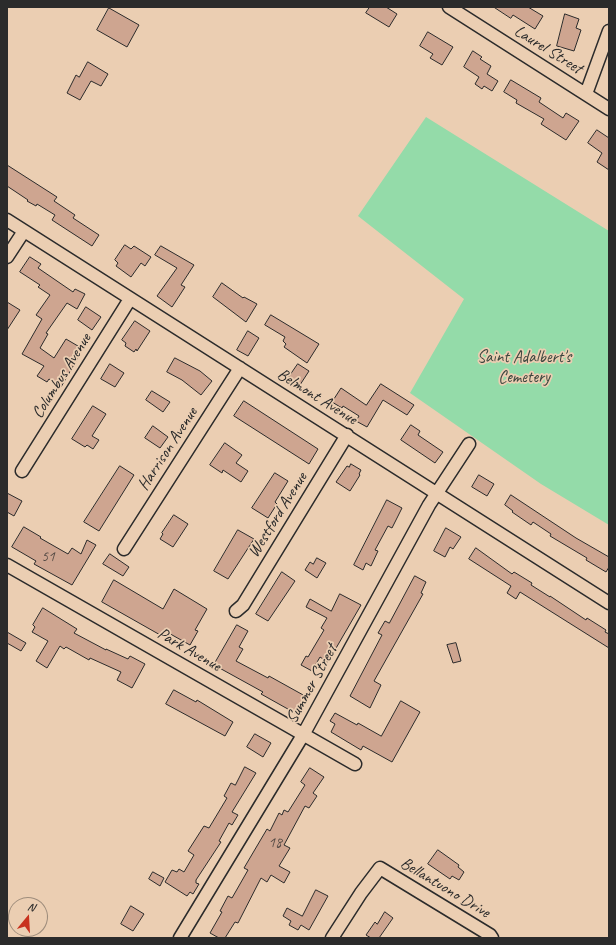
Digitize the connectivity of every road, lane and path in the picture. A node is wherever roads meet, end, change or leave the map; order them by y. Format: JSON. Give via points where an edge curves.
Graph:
{"nodes":[{"id":1,"x":448,"y":7,"type":"edge"},
{"id":2,"x":609,"y":31,"type":"edge"},
{"id":3,"x":586,"y":94,"type":"junction"},
{"id":4,"x":609,"y":109,"type":"edge"},
{"id":5,"x":7,"y":220,"type":"edge"},
{"id":6,"x":24,"y":230,"type":"junction"},
{"id":7,"x":7,"y":257,"type":"edge"},
{"id":8,"x":130,"y":299,"type":"junction"},
{"id":9,"x":240,"y":368,"type":"junction"},
{"id":10,"x":347,"y":435,"type":"junction"},
{"id":11,"x":469,"y":444,"type":"dead end"},
{"id":12,"x":22,"y":471,"type":"dead end"},
{"id":13,"x":437,"y":494,"type":"junction"},
{"id":14,"x":124,"y":549,"type":"dead end"},
{"id":15,"x":7,"y":565,"type":"edge"},
{"id":16,"x":609,"y":603,"type":"edge"},
{"id":17,"x":236,"y":611,"type":"dead end"},
{"id":18,"x":303,"y":735,"type":"junction"},
{"id":19,"x":355,"y":764,"type":"dead end"},
{"id":20,"x":180,"y":938,"type":"edge"},
{"id":21,"x":332,"y":938,"type":"edge"},
{"id":22,"x":492,"y":938,"type":"edge"}],
"edges":[{"from":1,"to":3,"type":"street","name":"Laurel Street"},
{"from":2,"to":3,"type":"street"},
{"from":3,"to":4,"type":"street","name":"Laurel Street"},
{"from":5,"to":6,"type":"street","name":"Belmont Avenue"},
{"from":6,"to":7,"type":"street"},
{"from":6,"to":8,"type":"street","name":"Belmont Avenue"},
{"from":8,"to":9,"type":"street","name":"Belmont Avenue"},
{"from":8,"to":12,"type":"street","name":"Columbus Avenue"},
{"from":9,"to":10,"type":"street","name":"Belmont Avenue"},
{"from":9,"to":14,"type":"street","name":"Harrison Avenue"},
{"from":10,"to":13,"type":"street","name":"Belmont Avenue"},
{"from":10,"to":17,"type":"street","name":"Westford Avenue","via":[[243,605]]},
{"from":11,"to":13,"type":"street","name":"Summer Street"},
{"from":13,"to":16,"type":"street","name":"Belmont Avenue"},
{"from":13,"to":18,"type":"street","name":"Summer Street"},
{"from":15,"to":18,"type":"street","name":"Park Avenue"},
{"from":18,"to":19,"type":"street","name":"Park Avenue"},
{"from":18,"to":20,"type":"street","name":"Summer Street"},
{"from":21,"to":22,"type":"street","name":"Bellantuono Drive","via":[[361,892],[380,868]]}]}
